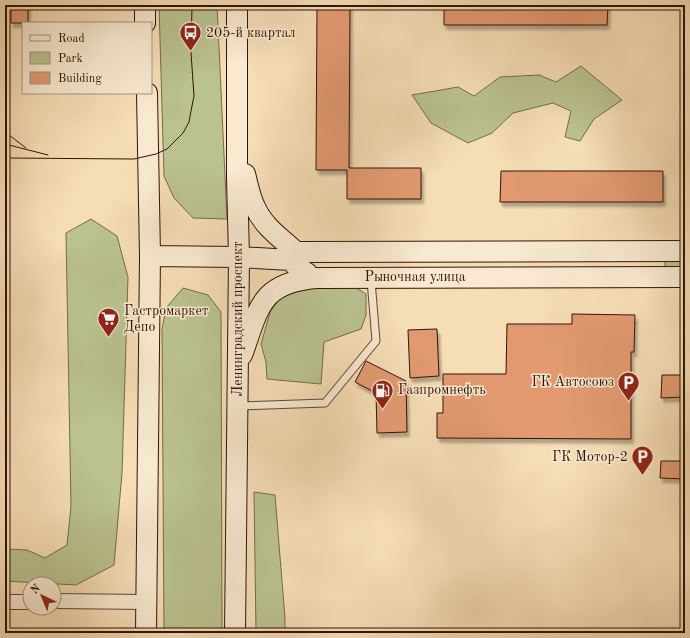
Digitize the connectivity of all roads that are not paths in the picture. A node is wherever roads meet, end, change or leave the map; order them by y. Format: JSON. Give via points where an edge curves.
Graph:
{"nodes":[{"id":1,"x":145,"y":5,"type":"edge"},
{"id":2,"x":237,"y":5,"type":"edge"},
{"id":3,"x":145,"y":22,"type":"edge"},
{"id":4,"x":147,"y":94,"type":"edge"},
{"id":5,"x":237,"y":139,"type":"junction"},
{"id":6,"x":650,"y":251,"type":"junction"},
{"id":7,"x":685,"y":251,"type":"edge"},
{"id":8,"x":150,"y":256,"type":"junction"},
{"id":9,"x":293,"y":256,"type":"junction"},
{"id":10,"x":239,"y":258,"type":"junction"},
{"id":11,"x":647,"y":276,"type":"junction"},
{"id":12,"x":685,"y":277,"type":"edge"},
{"id":13,"x":316,"y":278,"type":"junction"},
{"id":14,"x":371,"y":278,"type":"junction"},
{"id":15,"x":237,"y":368,"type":"junction"},
{"id":16,"x":238,"y":406,"type":"junction"},
{"id":17,"x":62,"y":601,"type":"edge"},
{"id":18,"x":5,"y":602,"type":"edge"},
{"id":19,"x":22,"y":602,"type":"edge"},
{"id":20,"x":146,"y":602,"type":"junction"},
{"id":21,"x":146,"y":633,"type":"edge"},
{"id":22,"x":235,"y":633,"type":"edge"}],
"edges":[{"from":1,"to":3,"type":"street"},
{"from":2,"to":5,"type":"street","name":"Ленинградский проспект"},
{"from":4,"to":8,"type":"street"},
{"from":5,"to":9,"type":"street","via":[[256,210]]},
{"from":5,"to":10,"type":"street","name":"Ленинградский проспект"},
{"from":6,"to":7,"type":"street","name":"Рыночная улица"},
{"from":6,"to":9,"type":"street","name":"Рыночная улица"},
{"from":6,"to":11,"type":"street"},
{"from":8,"to":10,"type":"street","name":"Рыночная улица"},
{"from":8,"to":20,"type":"street"},
{"from":9,"to":10,"type":"street","name":"Рыночная улица"},
{"from":9,"to":13,"type":"street","via":[[296,266]]},
{"from":10,"to":15,"type":"street","name":"Ленинградский проспект"},
{"from":11,"to":12,"type":"street","name":"Рыночная улица"},
{"from":11,"to":14,"type":"street","name":"Рыночная улица"},
{"from":13,"to":14,"type":"street","name":"Рыночная улица"},
{"from":13,"to":15,"type":"street","name":"Рыночная улица","via":[[299,279],[284,284],[267,297],[258,310]]},
{"from":14,"to":16,"type":"lane","via":[[376,341],[325,403]]},
{"from":15,"to":16,"type":"street","name":"Ленинградский проспект"},
{"from":16,"to":22,"type":"street","name":"Ленинградский проспект"},
{"from":17,"to":20,"type":"street"},
{"from":18,"to":19,"type":"street"},
{"from":20,"to":21,"type":"street"}]}
